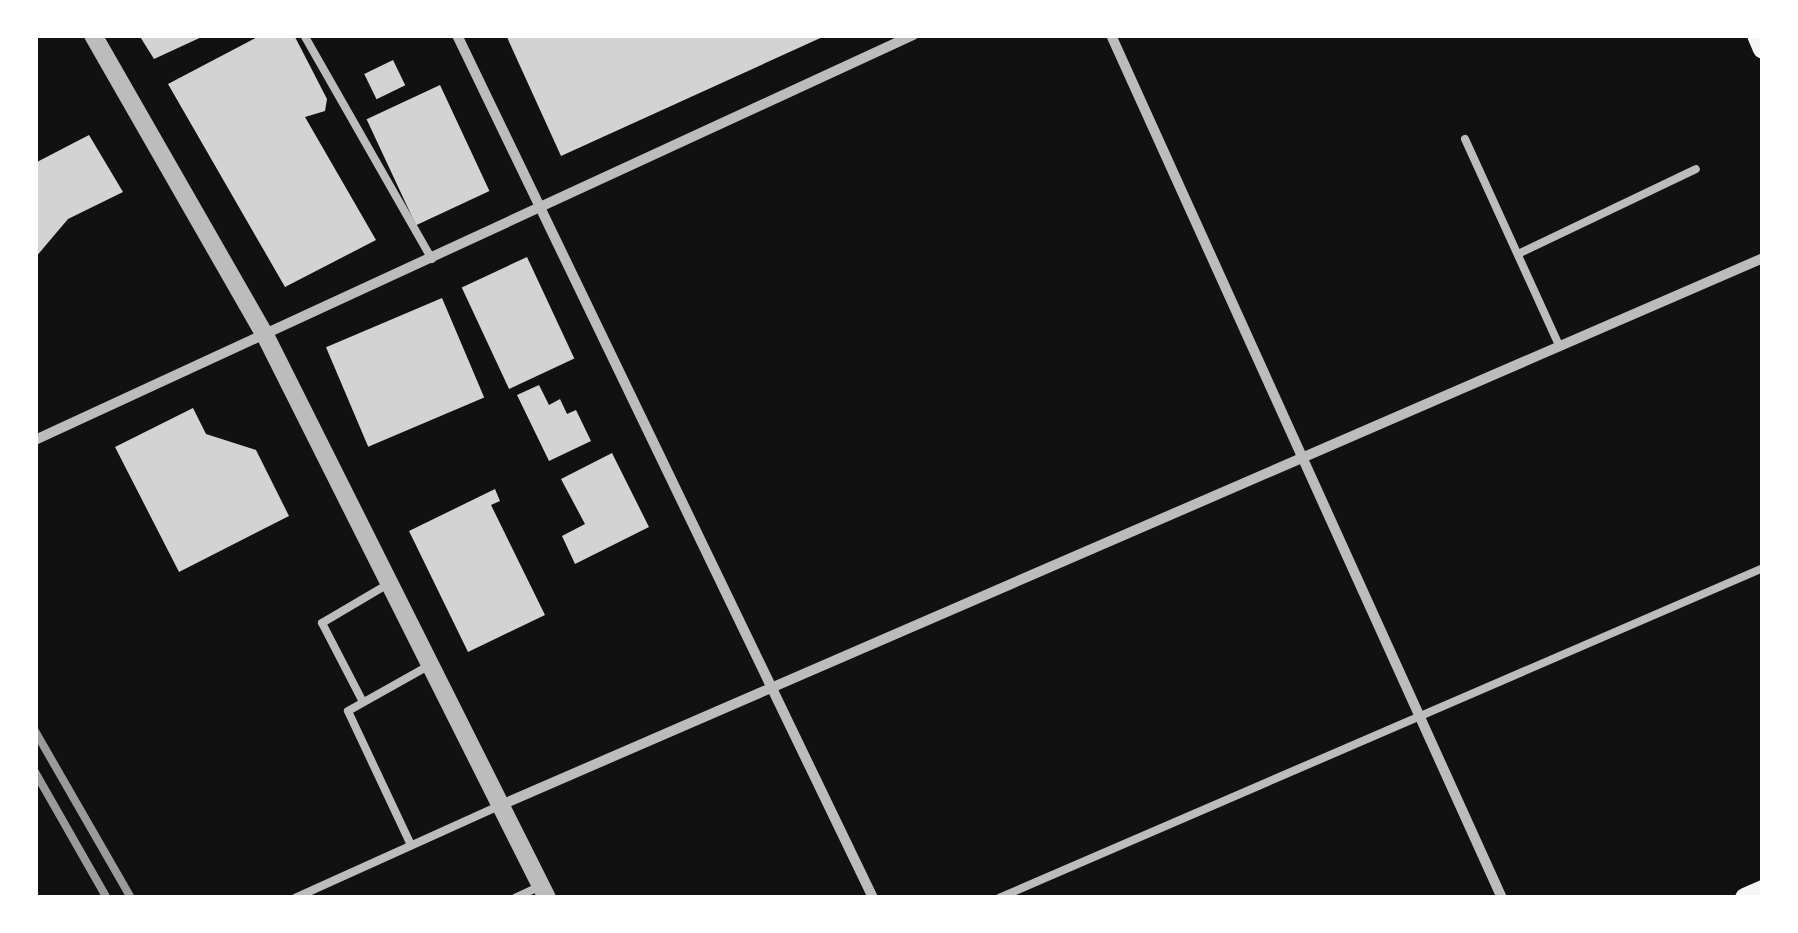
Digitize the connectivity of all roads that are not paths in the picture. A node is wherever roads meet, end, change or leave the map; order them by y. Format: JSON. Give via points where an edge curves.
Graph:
{"nodes":[{"id":1,"x":94,"y":35,"type":"edge"},
{"id":2,"x":304,"y":35,"type":"edge"},
{"id":3,"x":457,"y":35,"type":"edge"},
{"id":4,"x":913,"y":35,"type":"edge"},
{"id":5,"x":1111,"y":35,"type":"edge"},
{"id":6,"x":1757,"y":35,"type":"edge"},
{"id":7,"x":1763,"y":49,"type":"edge"},
{"id":8,"x":1465,"y":139,"type":"dead end"},
{"id":9,"x":1696,"y":168,"type":"dead end"},
{"id":10,"x":538,"y":211,"type":"junction"},
{"id":11,"x":1518,"y":254,"type":"junction"},
{"id":12,"x":432,"y":258,"type":"junction"},
{"id":13,"x":1763,"y":258,"type":"edge"},
{"id":14,"x":265,"y":334,"type":"junction"},
{"id":15,"x":1559,"y":345,"type":"junction"},
{"id":16,"x":35,"y":440,"type":"edge"},
{"id":17,"x":1297,"y":454,"type":"junction"},
{"id":18,"x":1763,"y":568,"type":"edge"},
{"id":19,"x":390,"y":583,"type":"junction"},
{"id":20,"x":430,"y":665,"type":"junction"},
{"id":21,"x":770,"y":681,"type":"junction"},
{"id":22,"x":363,"y":702,"type":"junction"},
{"id":23,"x":1419,"y":718,"type":"junction"},
{"id":24,"x":501,"y":805,"type":"junction"},
{"id":25,"x":411,"y":845,"type":"junction"},
{"id":26,"x":1763,"y":890,"type":"edge"},
{"id":27,"x":544,"y":892,"type":"edge"},
{"id":28,"x":295,"y":898,"type":"edge"},
{"id":29,"x":515,"y":898,"type":"edge"},
{"id":30,"x":873,"y":898,"type":"edge"},
{"id":31,"x":999,"y":898,"type":"edge"},
{"id":32,"x":1502,"y":898,"type":"edge"},
{"id":33,"x":1745,"y":898,"type":"edge"}],
"edges":[{"from":1,"to":14,"type":"street"},
{"from":2,"to":12,"type":"lane"},
{"from":3,"to":10,"type":"street"},
{"from":4,"to":10,"type":"street"},
{"from":5,"to":17,"type":"street"},
{"from":6,"to":7,"type":"main road"},
{"from":8,"to":11,"type":"lane"},
{"from":9,"to":11,"type":"lane"},
{"from":10,"to":12,"type":"street"},
{"from":10,"to":21,"type":"street"},
{"from":11,"to":15,"type":"lane"},
{"from":12,"to":14,"type":"street"},
{"from":13,"to":15,"type":"street"},
{"from":14,"to":16,"type":"street"},
{"from":14,"to":19,"type":"street"},
{"from":15,"to":17,"type":"street"},
{"from":17,"to":21,"type":"street"},
{"from":17,"to":23,"type":"street"},
{"from":18,"to":23,"type":"lane"},
{"from":19,"to":20,"type":"street"},
{"from":19,"to":22,"type":"lane","via":[[322,623]]},
{"from":20,"to":22,"type":"lane"},
{"from":20,"to":24,"type":"street"},
{"from":21,"to":24,"type":"street"},
{"from":21,"to":30,"type":"street"},
{"from":22,"to":25,"type":"lane","via":[[348,711]]},
{"from":23,"to":31,"type":"lane"},
{"from":23,"to":32,"type":"street"},
{"from":24,"to":25,"type":"lane"},
{"from":24,"to":27,"type":"street"},
{"from":25,"to":28,"type":"lane"},
{"from":26,"to":33,"type":"main road"},
{"from":27,"to":29,"type":"lane"}]}
